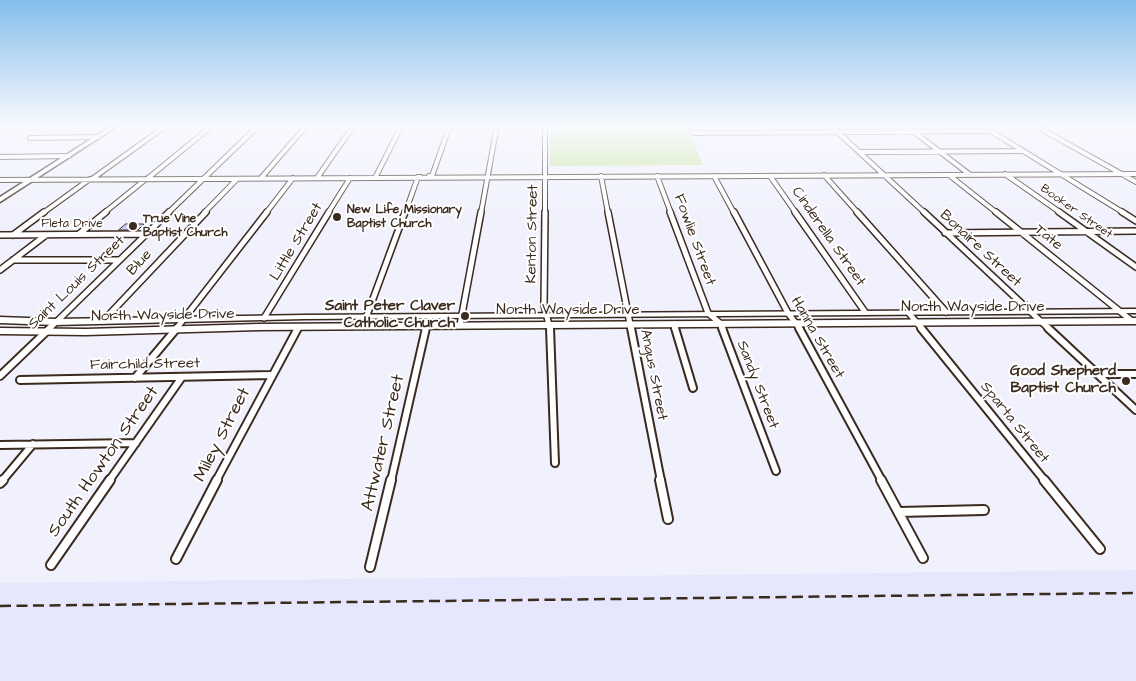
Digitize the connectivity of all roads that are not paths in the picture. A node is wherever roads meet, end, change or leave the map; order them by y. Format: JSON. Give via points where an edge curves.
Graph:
{"nodes":[{"id":1,"x":68,"y":157,"type":"edge"},
{"id":2,"x":122,"y":157,"type":"edge"},
{"id":3,"x":174,"y":157,"type":"edge"},
{"id":4,"x":226,"y":157,"type":"edge"},
{"id":5,"x":279,"y":157,"type":"edge"},
{"id":6,"x":332,"y":157,"type":"edge"},
{"id":7,"x":386,"y":157,"type":"edge"},
{"id":8,"x":439,"y":157,"type":"edge"},
{"id":9,"x":491,"y":157,"type":"edge"},
{"id":10,"x":546,"y":157,"type":"edge"},
{"id":11,"x":864,"y":157,"type":"edge"},
{"id":12,"x":946,"y":157,"type":"edge"},
{"id":13,"x":1031,"y":157,"type":"edge"},
{"id":14,"x":1090,"y":157,"type":"edge"},
{"id":15,"x":969,"y":174,"type":"junction"},
{"id":16,"x":1005,"y":174,"type":"junction"},
{"id":17,"x":1059,"y":174,"type":"junction"},
{"id":18,"x":1121,"y":174,"type":"junction"},
{"id":19,"x":1136,"y":174,"type":"edge"},
{"id":20,"x":824,"y":175,"type":"junction"},
{"id":21,"x":883,"y":175,"type":"junction"},
{"id":22,"x":949,"y":175,"type":"junction"},
{"id":23,"x":601,"y":176,"type":"junction"},
{"id":24,"x":657,"y":176,"type":"junction"},
{"id":25,"x":714,"y":176,"type":"junction"},
{"id":26,"x":770,"y":176,"type":"junction"},
{"id":27,"x":488,"y":177,"type":"junction"},
{"id":28,"x":546,"y":177,"type":"junction"},
{"id":29,"x":261,"y":178,"type":"junction"},
{"id":30,"x":293,"y":178,"type":"junction"},
{"id":31,"x":317,"y":178,"type":"junction"},
{"id":32,"x":350,"y":178,"type":"junction"},
{"id":33,"x":375,"y":178,"type":"junction"},
{"id":34,"x":418,"y":178,"type":"junction"},
{"id":35,"x":91,"y":179,"type":"junction"},
{"id":36,"x":147,"y":179,"type":"junction"},
{"id":37,"x":203,"y":179,"type":"junction"},
{"id":38,"x":237,"y":179,"type":"junction"},
{"id":39,"x":0,"y":180,"type":"edge"},
{"id":40,"x":32,"y":180,"type":"junction"},
{"id":41,"x":1136,"y":182,"type":"edge"},
{"id":42,"x":0,"y":200,"type":"edge"},
{"id":43,"x":1136,"y":222,"type":"edge"},
{"id":44,"x":1085,"y":231,"type":"junction"},
{"id":45,"x":1136,"y":231,"type":"edge"},
{"id":46,"x":1021,"y":232,"type":"junction"},
{"id":47,"x":945,"y":233,"type":"junction"},
{"id":48,"x":46,"y":234,"type":"junction"},
{"id":49,"x":79,"y":234,"type":"junction"},
{"id":50,"x":145,"y":234,"type":"junction"},
{"id":51,"x":0,"y":235,"type":"edge"},
{"id":52,"x":13,"y":235,"type":"junction"},
{"id":53,"x":13,"y":260,"type":"junction"},
{"id":54,"x":118,"y":260,"type":"junction"},
{"id":55,"x":1136,"y":267,"type":"edge"},
{"id":56,"x":0,"y":270,"type":"edge"},
{"id":57,"x":1119,"y":310,"type":"junction"},
{"id":58,"x":1136,"y":311,"type":"edge"},
{"id":59,"x":865,"y":312,"type":"junction"},
{"id":60,"x":908,"y":312,"type":"junction"},
{"id":61,"x":946,"y":312,"type":"junction"},
{"id":62,"x":1029,"y":312,"type":"junction"},
{"id":63,"x":708,"y":313,"type":"junction"},
{"id":64,"x":788,"y":313,"type":"junction"},
{"id":65,"x":546,"y":314,"type":"junction"},
{"id":66,"x":628,"y":314,"type":"junction"},
{"id":67,"x":462,"y":315,"type":"junction"},
{"id":68,"x":367,"y":316,"type":"junction"},
{"id":69,"x":304,"y":317,"type":"junction"},
{"id":70,"x":264,"y":318,"type":"junction"},
{"id":71,"x":0,"y":320,"type":"edge"},
{"id":72,"x":182,"y":320,"type":"junction"},
{"id":73,"x":103,"y":321,"type":"junction"},
{"id":74,"x":1134,"y":321,"type":"edge"},
{"id":75,"x":55,"y":322,"type":"junction"},
{"id":76,"x":917,"y":322,"type":"junction"},
{"id":77,"x":1042,"y":322,"type":"junction"},
{"id":78,"x":797,"y":323,"type":"junction"},
{"id":79,"x":630,"y":324,"type":"junction"},
{"id":80,"x":674,"y":324,"type":"junction"},
{"id":81,"x":721,"y":324,"type":"junction"},
{"id":82,"x":550,"y":325,"type":"junction"},
{"id":83,"x":363,"y":326,"type":"junction"},
{"id":84,"x":426,"y":326,"type":"junction"},
{"id":85,"x":460,"y":326,"type":"junction"},
{"id":86,"x":298,"y":327,"type":"junction"},
{"id":87,"x":0,"y":331,"type":"edge"},
{"id":88,"x":173,"y":331,"type":"junction"},
{"id":89,"x":44,"y":332,"type":"junction"},
{"id":90,"x":1099,"y":374,"type":"junction"},
{"id":91,"x":1136,"y":374,"type":"edge"},
{"id":92,"x":271,"y":375,"type":"junction"},
{"id":93,"x":0,"y":376,"type":"edge"},
{"id":94,"x":182,"y":377,"type":"junction"},
{"id":95,"x":135,"y":378,"type":"junction"},
{"id":96,"x":20,"y":380,"type":"dead end"},
{"id":97,"x":693,"y":388,"type":"dead end"},
{"id":98,"x":1136,"y":410,"type":"edge"},
{"id":99,"x":136,"y":443,"type":"junction"},
{"id":100,"x":34,"y":444,"type":"junction"},
{"id":101,"x":0,"y":445,"type":"edge"},
{"id":102,"x":555,"y":463,"type":"dead end"},
{"id":103,"x":776,"y":471,"type":"dead end"},
{"id":104,"x":0,"y":483,"type":"edge"},
{"id":105,"x":984,"y":510,"type":"dead end"},
{"id":106,"x":898,"y":512,"type":"junction"},
{"id":107,"x":668,"y":519,"type":"dead end"},
{"id":108,"x":1100,"y":549,"type":"dead end"},
{"id":109,"x":923,"y":558,"type":"dead end"},
{"id":110,"x":176,"y":559,"type":"dead end"},
{"id":111,"x":51,"y":565,"type":"dead end"},
{"id":112,"x":370,"y":567,"type":"dead end"}],
"edges":[{"from":1,"to":40,"type":"main road"},
{"from":2,"to":35,"type":"street"},
{"from":3,"to":36,"type":"street"},
{"from":4,"to":37,"type":"street","name":"Saint Louis Street"},
{"from":5,"to":29,"type":"street"},
{"from":6,"to":31,"type":"street"},
{"from":7,"to":33,"type":"street"},
{"from":8,"to":34,"type":"street","via":[[432,176]]},
{"from":9,"to":27,"type":"street"},
{"from":10,"to":28,"type":"street","name":"Kenton Street"},
{"from":11,"to":21,"type":"street","name":"Bonaire Street"},
{"from":12,"to":15,"type":"street"},
{"from":13,"to":17,"type":"street"},
{"from":14,"to":18,"type":"street"},
{"from":15,"to":16,"type":"street"},
{"from":15,"to":22,"type":"street"},
{"from":16,"to":17,"type":"street"},
{"from":16,"to":44,"type":"street","name":"Booker Street"},
{"from":17,"to":18,"type":"street"},
{"from":17,"to":43,"type":"street"},
{"from":18,"to":19,"type":"street"},
{"from":18,"to":41,"type":"street"},
{"from":20,"to":21,"type":"street"},
{"from":20,"to":26,"type":"street"},
{"from":20,"to":61,"type":"street"},
{"from":21,"to":22,"type":"street"},
{"from":21,"to":47,"type":"street","name":"Bonaire Street"},
{"from":22,"to":46,"type":"street","name":"Tate"},
{"from":23,"to":24,"type":"street"},
{"from":23,"to":28,"type":"street"},
{"from":23,"to":66,"type":"street","name":"Angus Street"},
{"from":24,"to":25,"type":"street"},
{"from":24,"to":63,"type":"street","name":"Fowlie Street"},
{"from":25,"to":26,"type":"street"},
{"from":25,"to":64,"type":"street","name":"Hanna Street"},
{"from":26,"to":59,"type":"street","name":"Cinderella Street"},
{"from":27,"to":28,"type":"street"},
{"from":27,"to":34,"type":"street"},
{"from":27,"to":67,"type":"street"},
{"from":28,"to":65,"type":"street","name":"Kenton Street"},
{"from":29,"to":30,"type":"street"},
{"from":29,"to":38,"type":"street"},
{"from":30,"to":31,"type":"street"},
{"from":30,"to":72,"type":"street"},
{"from":31,"to":32,"type":"street"},
{"from":32,"to":33,"type":"street"},
{"from":32,"to":70,"type":"street","name":"Little Street"},
{"from":33,"to":34,"type":"street"},
{"from":34,"to":68,"type":"street"},
{"from":35,"to":36,"type":"street"},
{"from":35,"to":40,"type":"street"},
{"from":35,"to":52,"type":"street"},
{"from":36,"to":37,"type":"street"},
{"from":36,"to":49,"type":"street"},
{"from":37,"to":38,"type":"street"},
{"from":37,"to":50,"type":"street","name":"Saint Louis Street"},
{"from":38,"to":73,"type":"street","name":"Blue"},
{"from":39,"to":40,"type":"street"},
{"from":40,"to":42,"type":"main road"},
{"from":44,"to":45,"type":"street"},
{"from":44,"to":46,"type":"street"},
{"from":44,"to":55,"type":"street","name":"Booker Street"},
{"from":46,"to":47,"type":"street"},
{"from":46,"to":57,"type":"street","name":"Tate"},
{"from":47,"to":62,"type":"street","name":"Bonaire Street"},
{"from":48,"to":49,"type":"street","name":"Fleta Drive"},
{"from":48,"to":52,"type":"street","name":"Fleta Drive"},
{"from":48,"to":53,"type":"street"},
{"from":49,"to":50,"type":"street","name":"Fleta Drive"},
{"from":50,"to":54,"type":"street","name":"Saint Louis Street"},
{"from":51,"to":52,"type":"street","name":"Fleta Drive"},
{"from":53,"to":54,"type":"street"},
{"from":53,"to":56,"type":"street"},
{"from":54,"to":75,"type":"street","name":"Saint Louis Street"},
{"from":57,"to":58,"type":"main road","name":"North Wayside Drive"},
{"from":57,"to":62,"type":"main road","name":"North Wayside Drive"},
{"from":57,"to":74,"type":"street","name":"Tate"},
{"from":59,"to":60,"type":"main road","name":"North Wayside Drive"},
{"from":59,"to":64,"type":"main road","name":"North Wayside Drive"},
{"from":60,"to":61,"type":"main road","name":"North Wayside Drive"},
{"from":60,"to":76,"type":"street","name":"Sparta Street"},
{"from":61,"to":62,"type":"main road","name":"North Wayside Drive"},
{"from":62,"to":77,"type":"street","name":"Bonaire Street"},
{"from":63,"to":64,"type":"main road","name":"North Wayside Drive"},
{"from":63,"to":66,"type":"main road","name":"North Wayside Drive"},
{"from":63,"to":81,"type":"street","name":"Sandy Street"},
{"from":64,"to":78,"type":"street","name":"Hanna Street"},
{"from":65,"to":66,"type":"main road","name":"North Wayside Drive"},
{"from":65,"to":67,"type":"main road","name":"North Wayside Drive"},
{"from":65,"to":82,"type":"street","name":"Kenton Street"},
{"from":66,"to":79,"type":"street","name":"Angus Street"},
{"from":67,"to":68,"type":"main road","name":"North Wayside Drive"},
{"from":67,"to":85,"type":"street"},
{"from":68,"to":69,"type":"main road","name":"North Wayside Drive"},
{"from":68,"to":83,"type":"street"},
{"from":69,"to":70,"type":"main road","name":"North Wayside Drive"},
{"from":69,"to":86,"type":"main road"},
{"from":70,"to":72,"type":"main road","name":"North Wayside Drive"},
{"from":71,"to":75,"type":"main road","name":"North Wayside Drive"},
{"from":72,"to":73,"type":"main road","name":"North Wayside Drive"},
{"from":72,"to":88,"type":"street"},
{"from":73,"to":75,"type":"main road","name":"North Wayside Drive"},
{"from":74,"to":77,"type":"main road","name":"North Wayside Drive"},
{"from":75,"to":89,"type":"street","name":"Saint Louis Street"},
{"from":76,"to":77,"type":"main road","name":"North Wayside Drive"},
{"from":76,"to":78,"type":"main road","name":"North Wayside Drive"},
{"from":76,"to":108,"type":"street","name":"Sparta Street"},
{"from":77,"to":90,"type":"street","name":"Bonaire Street"},
{"from":78,"to":81,"type":"main road","name":"North Wayside Drive"},
{"from":78,"to":106,"type":"street","name":"Hanna Street"},
{"from":79,"to":80,"type":"main road","name":"North Wayside Drive"},
{"from":79,"to":82,"type":"main road","name":"North Wayside Drive"},
{"from":79,"to":107,"type":"street","name":"Angus Street"},
{"from":80,"to":81,"type":"main road","name":"North Wayside Drive"},
{"from":80,"to":97,"type":"street"},
{"from":81,"to":103,"type":"street","name":"Sandy Street"},
{"from":82,"to":85,"type":"main road","name":"North Wayside Drive"},
{"from":82,"to":102,"type":"street","name":"Kenton Street"},
{"from":83,"to":84,"type":"main road","name":"North Wayside Drive"},
{"from":83,"to":86,"type":"main road","name":"North Wayside Drive"},
{"from":84,"to":85,"type":"main road","name":"North Wayside Drive"},
{"from":84,"to":112,"type":"street","name":"Attwater Street"},
{"from":86,"to":88,"type":"main road","name":"North Wayside Drive"},
{"from":86,"to":92,"type":"street","name":"Miley Street"},
{"from":87,"to":89,"type":"main road","name":"North Wayside Drive"},
{"from":88,"to":89,"type":"main road","name":"North Wayside Drive"},
{"from":88,"to":95,"type":"street"},
{"from":89,"to":93,"type":"street","name":"Saint Louis Street"},
{"from":90,"to":91,"type":"street"},
{"from":90,"to":98,"type":"street","name":"Bonaire Street"},
{"from":92,"to":94,"type":"street","name":"Fairchild Street"},
{"from":92,"to":110,"type":"street","name":"Miley Street"},
{"from":94,"to":95,"type":"street","name":"Fairchild Street"},
{"from":94,"to":99,"type":"street","name":"South Howton Street"},
{"from":95,"to":96,"type":"street","name":"Fairchild Street"},
{"from":99,"to":100,"type":"street"},
{"from":99,"to":111,"type":"street","name":"South Howton Street"},
{"from":100,"to":101,"type":"street"},
{"from":100,"to":104,"type":"street"},
{"from":105,"to":106,"type":"street"},
{"from":106,"to":109,"type":"street","name":"Hanna Street"}]}
